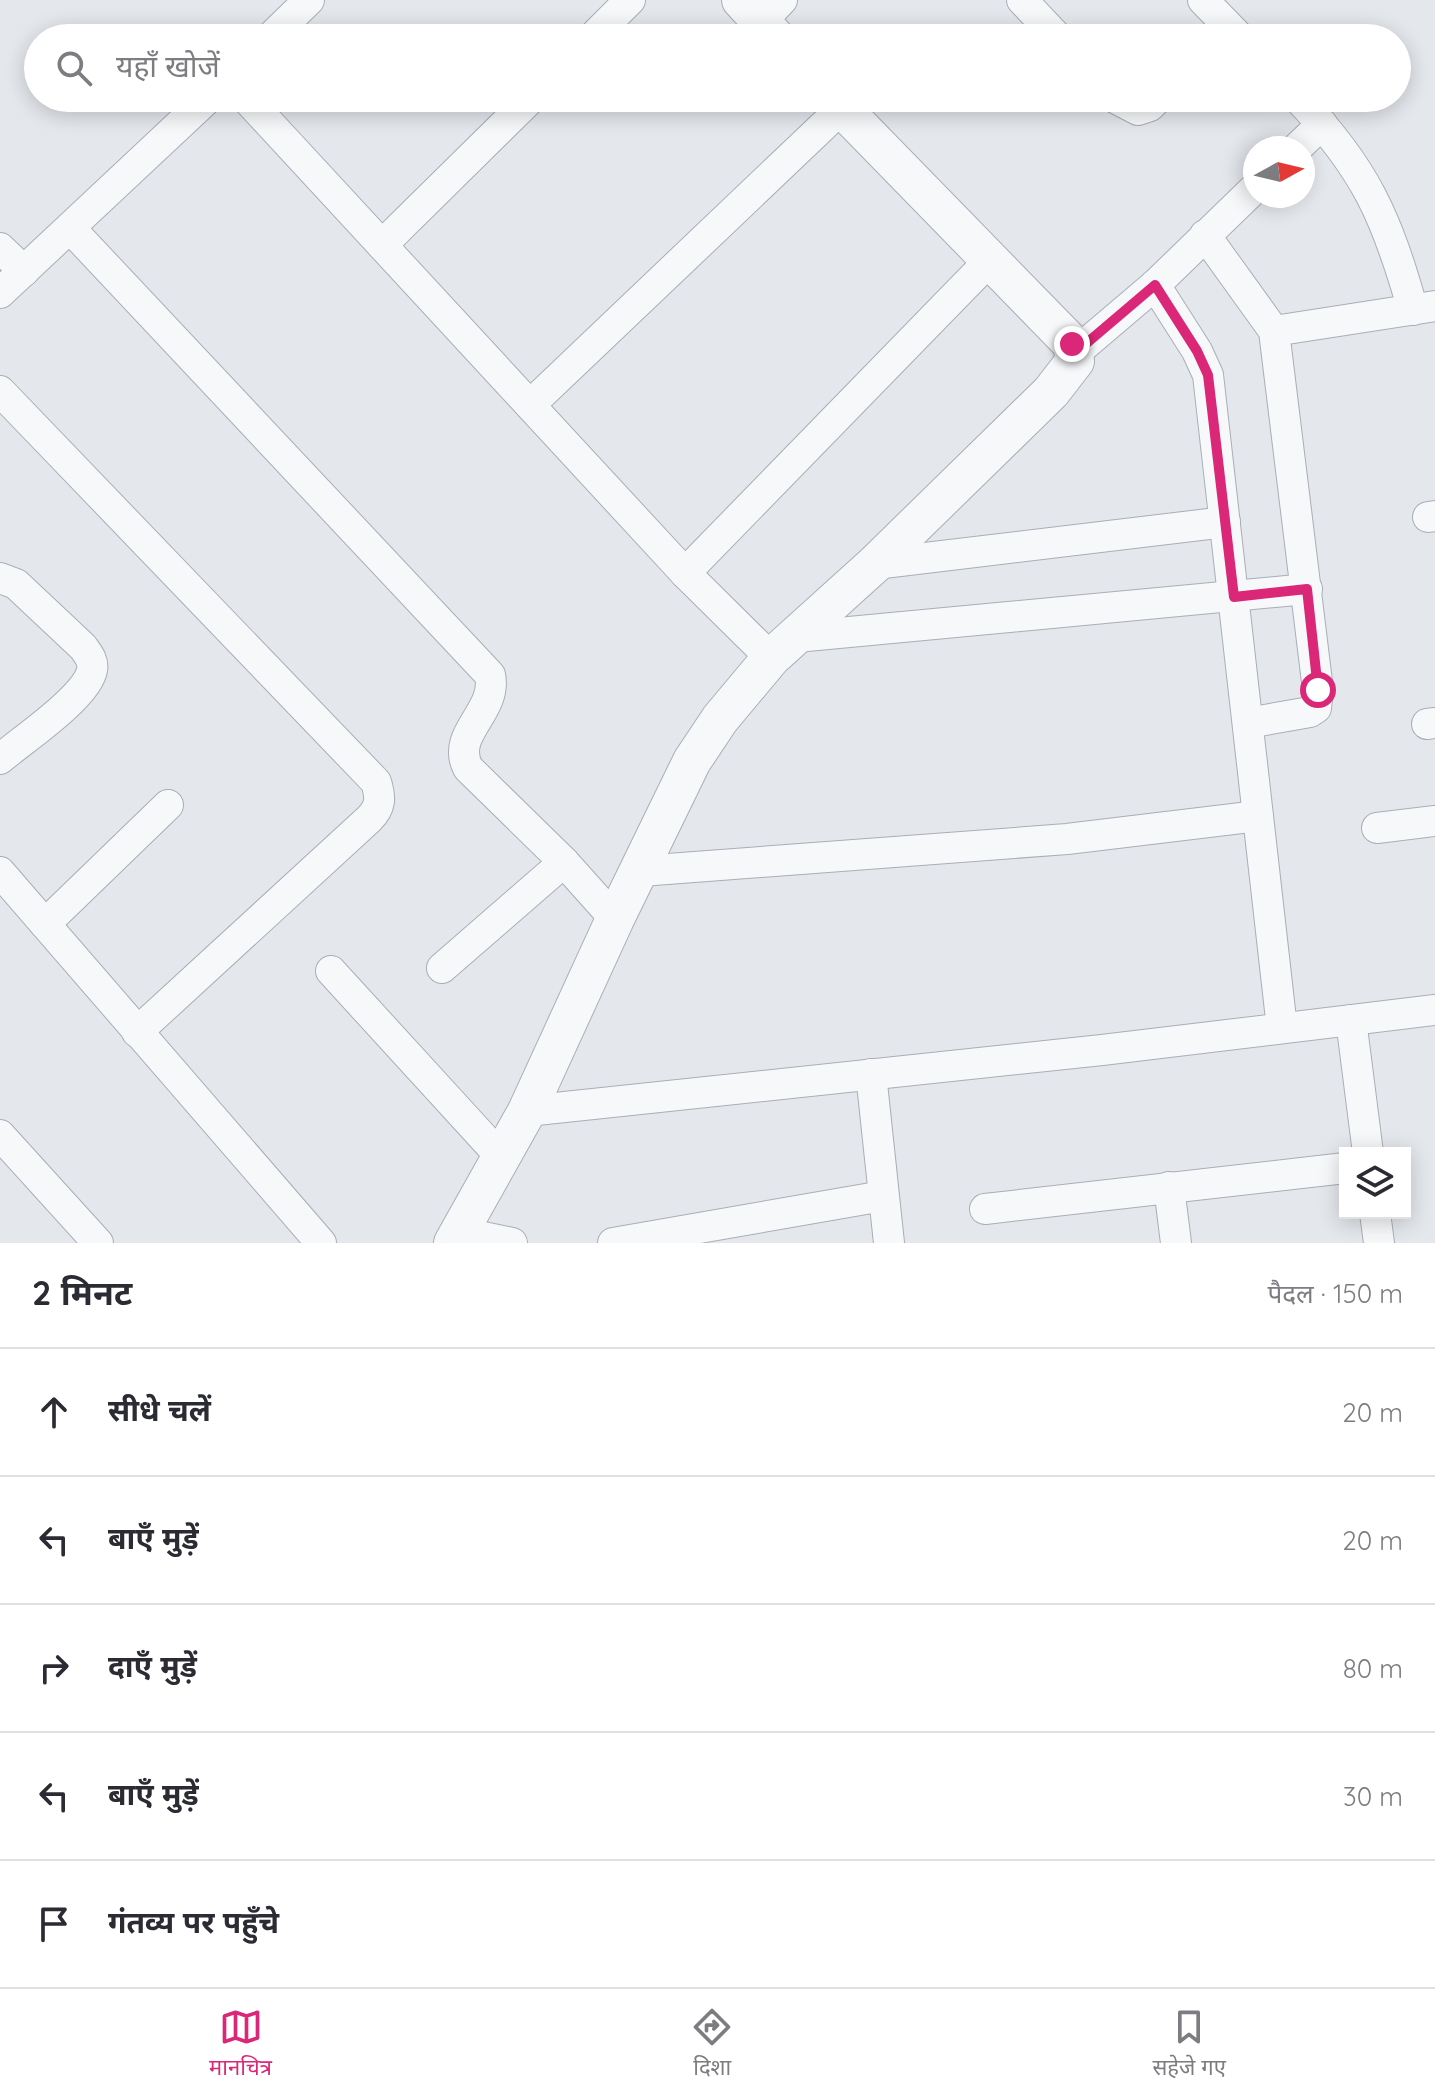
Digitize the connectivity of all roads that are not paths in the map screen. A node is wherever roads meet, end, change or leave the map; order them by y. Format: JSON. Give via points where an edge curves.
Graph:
{"nodes":[{"id":1,"x":309,"y":0,"type":"edge"},
{"id":2,"x":630,"y":0,"type":"edge"},
{"id":3,"x":1022,"y":0,"type":"edge"},
{"id":4,"x":1203,"y":0,"type":"edge"},
{"id":5,"x":284,"y":24,"type":"edge"},
{"id":6,"x":606,"y":24,"type":"edge"},
{"id":7,"x":1045,"y":24,"type":"edge"},
{"id":8,"x":1220,"y":24,"type":"edge"},
{"id":9,"x":193,"y":112,"type":"edge"},
{"id":10,"x":259,"y":112,"type":"edge"},
{"id":11,"x":517,"y":112,"type":"edge"},
{"id":12,"x":828,"y":112,"type":"edge"},
{"id":13,"x":846,"y":112,"type":"edge"},
{"id":14,"x":1311,"y":112,"type":"edge"},
{"id":15,"x":1322,"y":124,"type":"junction"},
{"id":16,"x":1310,"y":136,"type":"edge"},
{"id":17,"x":1243,"y":199,"type":"edge"},
{"id":18,"x":70,"y":228,"type":"junction"},
{"id":19,"x":1205,"y":235,"type":"junction"},
{"id":20,"x":382,"y":245,"type":"junction"},
{"id":21,"x":0,"y":248,"type":"edge"},
{"id":22,"x":989,"y":261,"type":"junction"},
{"id":23,"x":24,"y":271,"type":"junction"},
{"id":24,"x":1155,"y":285,"type":"junction"},
{"id":25,"x":0,"y":293,"type":"edge"},
{"id":26,"x":1424,"y":308,"type":"edge"},
{"id":27,"x":1274,"y":331,"type":"junction"},
{"id":28,"x":1075,"y":353,"type":"junction"},
{"id":29,"x":0,"y":391,"type":"edge"},
{"id":30,"x":530,"y":405,"type":"junction"},
{"id":31,"x":1225,"y":522,"type":"junction"},
{"id":32,"x":875,"y":564,"type":"junction"},
{"id":33,"x":685,"y":573,"type":"junction"},
{"id":34,"x":0,"y":578,"type":"edge"},
{"id":35,"x":1307,"y":589,"type":"junction"},
{"id":36,"x":1234,"y":597,"type":"junction"},
{"id":37,"x":783,"y":647,"type":"junction"},
{"id":38,"x":1248,"y":723,"type":"junction"},
{"id":39,"x":0,"y":759,"type":"edge"},
{"id":40,"x":168,"y":805,"type":"dead end"},
{"id":41,"x":1258,"y":816,"type":"junction"},
{"id":42,"x":1435,"y":821,"type":"edge"},
{"id":43,"x":1377,"y":828,"type":"dead end"},
{"id":44,"x":564,"y":862,"type":"junction"},
{"id":45,"x":641,"y":871,"type":"junction"},
{"id":46,"x":0,"y":872,"type":"edge"},
{"id":47,"x":615,"y":919,"type":"junction"},
{"id":48,"x":45,"y":924,"type":"junction"},
{"id":49,"x":442,"y":968,"type":"dead end"},
{"id":50,"x":331,"y":971,"type":"dead end"},
{"id":51,"x":1435,"y":1010,"type":"edge"},
{"id":52,"x":1351,"y":1020,"type":"junction"},
{"id":53,"x":1282,"y":1028,"type":"junction"},
{"id":54,"x":137,"y":1032,"type":"junction"},
{"id":55,"x":871,"y":1074,"type":"junction"},
{"id":56,"x":527,"y":1111,"type":"junction"},
{"id":57,"x":0,"y":1135,"type":"edge"},
{"id":58,"x":1367,"y":1147,"type":"edge"},
{"id":59,"x":501,"y":1157,"type":"junction"},
{"id":60,"x":1339,"y":1169,"type":"edge"},
{"id":61,"x":1169,"y":1187,"type":"junction"},
{"id":62,"x":883,"y":1196,"type":"junction"},
{"id":63,"x":985,"y":1209,"type":"dead end"},
{"id":64,"x":1376,"y":1219,"type":"edge"},
{"id":65,"x":456,"y":1238,"type":"edge"},
{"id":66,"x":98,"y":1243,"type":"edge"},
{"id":67,"x":321,"y":1243,"type":"edge"},
{"id":68,"x":512,"y":1243,"type":"edge"},
{"id":69,"x":613,"y":1243,"type":"edge"},
{"id":70,"x":889,"y":1243,"type":"edge"},
{"id":71,"x":1176,"y":1243,"type":"edge"},
{"id":72,"x":1379,"y":1243,"type":"edge"}],
"edges":[{"from":1,"to":5,"type":"street"},
{"from":2,"to":6,"type":"street"},
{"from":3,"to":7,"type":"street"},
{"from":4,"to":8,"type":"street"},
{"from":9,"to":18,"type":"street"},
{"from":10,"to":20,"type":"street"},
{"from":11,"to":20,"type":"street"},
{"from":12,"to":30,"type":"street"},
{"from":13,"to":22,"type":"street"},
{"from":14,"to":15,"type":"street"},
{"from":15,"to":16,"type":"street"},
{"from":15,"to":26,"type":"street","via":[[1376,200]]},
{"from":17,"to":19,"type":"street"},
{"from":18,"to":23,"type":"street"},
{"from":18,"to":44,"type":"street","via":[[490,675],[490,700],[462,746],[462,756]]},
{"from":19,"to":24,"type":"street"},
{"from":19,"to":27,"type":"street"},
{"from":20,"to":30,"type":"street"},
{"from":21,"to":23,"type":"street"},
{"from":22,"to":28,"type":"street"},
{"from":22,"to":33,"type":"street"},
{"from":23,"to":25,"type":"street"},
{"from":24,"to":28,"type":"street"},
{"from":24,"to":31,"type":"street","via":[[1208,375]]},
{"from":26,"to":27,"type":"street"},
{"from":27,"to":35,"type":"street"},
{"from":28,"to":32,"type":"street","via":[[1071,369],[1051,392]]},
{"from":29,"to":54,"type":"street","via":[[376,782],[380,793],[379,808],[369,819]]},
{"from":30,"to":33,"type":"street"},
{"from":31,"to":32,"type":"street"},
{"from":31,"to":36,"type":"street"},
{"from":32,"to":37,"type":"street"},
{"from":33,"to":37,"type":"street"},
{"from":34,"to":39,"type":"street","via":[[16,584],[83,647],[93,670],[82,690]]},
{"from":35,"to":36,"type":"street"},
{"from":35,"to":38,"type":"street","via":[[1316,708]]},
{"from":36,"to":37,"type":"street"},
{"from":36,"to":38,"type":"street"},
{"from":37,"to":45,"type":"street","via":[[704,742]]},
{"from":38,"to":41,"type":"street"},
{"from":40,"to":48,"type":"street"},
{"from":41,"to":45,"type":"street","via":[[1067,839]]},
{"from":41,"to":53,"type":"street"},
{"from":42,"to":43,"type":"street"},
{"from":44,"to":47,"type":"street"},
{"from":44,"to":49,"type":"street"},
{"from":45,"to":47,"type":"street"},
{"from":46,"to":48,"type":"street"},
{"from":47,"to":56,"type":"street"},
{"from":48,"to":54,"type":"street"},
{"from":50,"to":59,"type":"street"},
{"from":51,"to":52,"type":"street"},
{"from":52,"to":53,"type":"street"},
{"from":52,"to":58,"type":"street"},
{"from":53,"to":55,"type":"street"},
{"from":54,"to":67,"type":"street"},
{"from":55,"to":56,"type":"street"},
{"from":55,"to":62,"type":"street"},
{"from":56,"to":59,"type":"street"},
{"from":57,"to":66,"type":"street"},
{"from":59,"to":65,"type":"street"},
{"from":60,"to":61,"type":"street"},
{"from":61,"to":63,"type":"street"},
{"from":61,"to":71,"type":"street"},
{"from":62,"to":69,"type":"street"},
{"from":62,"to":70,"type":"street"},
{"from":64,"to":72,"type":"street"},
{"from":65,"to":68,"type":"street"}]}
